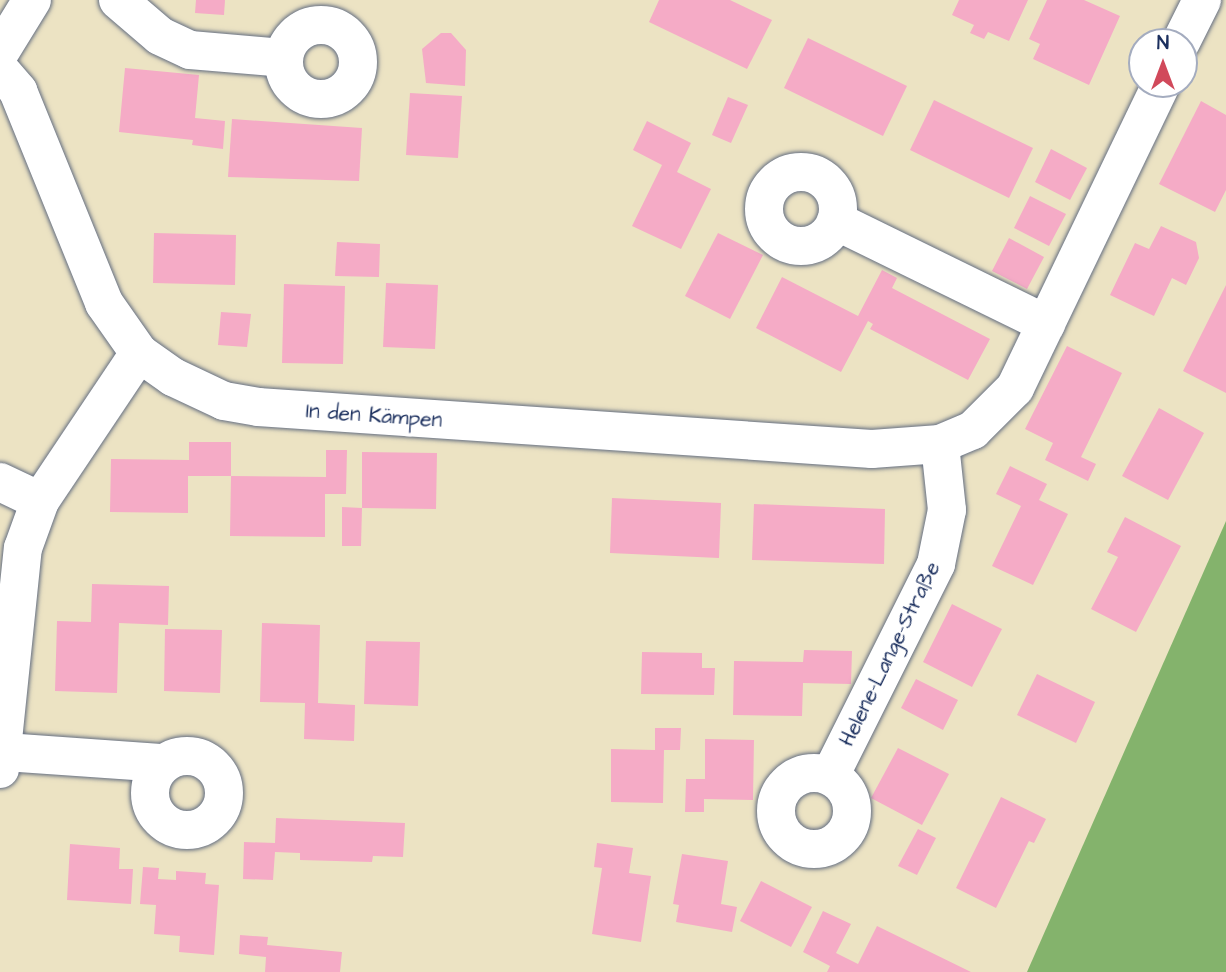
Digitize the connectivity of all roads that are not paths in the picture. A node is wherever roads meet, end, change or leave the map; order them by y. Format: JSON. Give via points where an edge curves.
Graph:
{"nodes":[{"id":1,"x":32,"y":0,"type":"edge"},
{"id":2,"x":118,"y":0,"type":"edge"},
{"id":3,"x":1202,"y":0,"type":"edge"},
{"id":4,"x":1188,"y":28,"type":"edge"},
{"id":5,"x":0,"y":52,"type":"edge"},
{"id":6,"x":283,"y":58,"type":"dead end"},
{"id":7,"x":0,"y":70,"type":"edge"},
{"id":8,"x":1154,"y":98,"type":"edge"},
{"id":9,"x":836,"y":221,"type":"dead end"},
{"id":10,"x":1045,"y":324,"type":"junction"},
{"id":11,"x":139,"y":353,"type":"junction"},
{"id":12,"x":940,"y":444,"type":"junction"},
{"id":13,"x":0,"y":482,"type":"edge"},
{"id":14,"x":40,"y":502,"type":"junction"},
{"id":15,"x":3,"y":760,"type":"edge"},
{"id":16,"x":164,"y":763,"type":"dead end"},
{"id":17,"x":830,"y":776,"type":"dead end"}],
"edges":[{"from":1,"to":5,"type":"street"},
{"from":2,"to":6,"type":"street","via":[[159,36],[190,50]]},
{"from":3,"to":4,"type":"street"},
{"from":7,"to":11,"type":"street","name":"In den Kämpen","via":[[18,90],[104,303]]},
{"from":8,"to":10,"type":"street"},
{"from":9,"to":10,"type":"street"},
{"from":10,"to":12,"type":"street","via":[[1015,388],[987,420]]},
{"from":11,"to":12,"type":"street","name":"In den Kämpen","via":[[173,377],[211,395],[258,407],[850,448]]},
{"from":11,"to":14,"type":"street"},
{"from":12,"to":17,"type":"street","name":"Helene-Lange-Straße","via":[[947,510],[936,564]]},
{"from":13,"to":14,"type":"street"},
{"from":14,"to":15,"type":"street","via":[[23,548],[15,596]]},
{"from":15,"to":16,"type":"street"}]}
